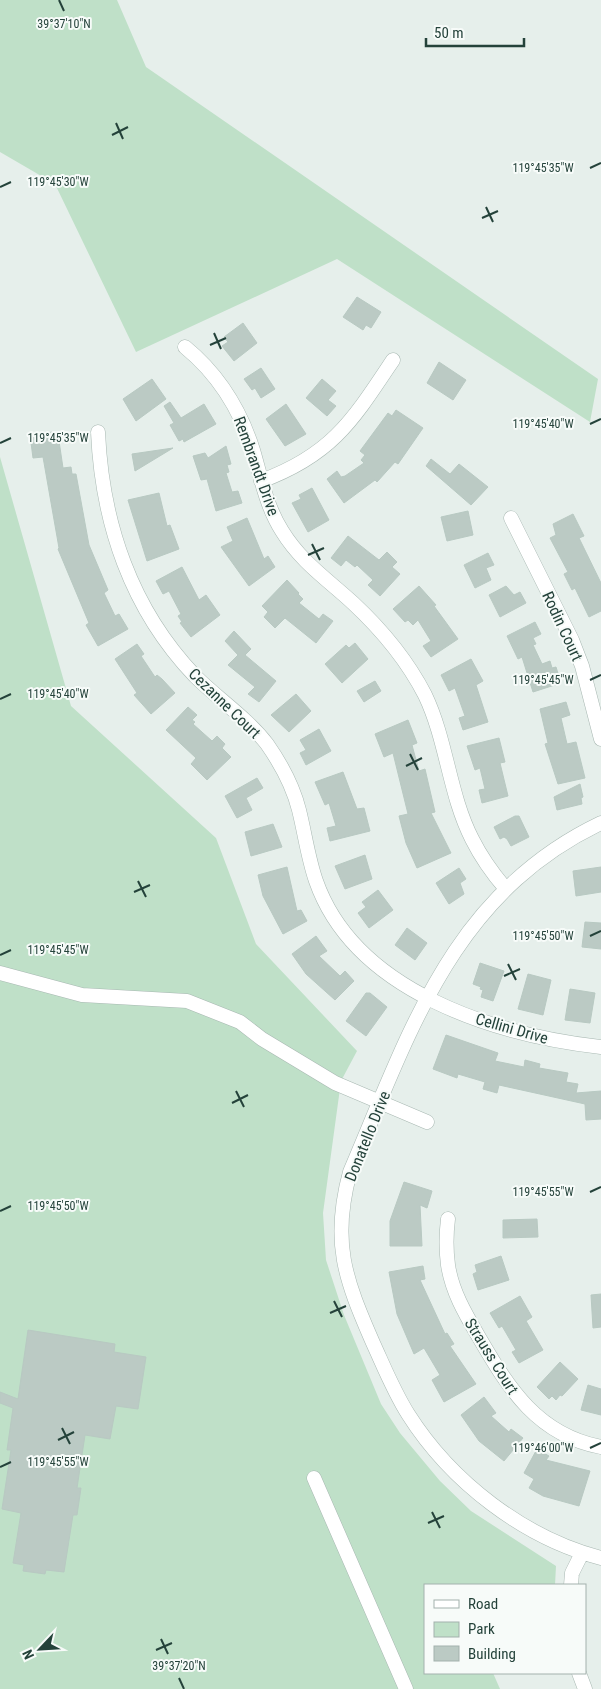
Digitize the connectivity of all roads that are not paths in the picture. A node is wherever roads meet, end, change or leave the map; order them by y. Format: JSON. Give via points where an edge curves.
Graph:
{"nodes":[{"id":1,"x":185,"y":347,"type":"dead end"},
{"id":2,"x":393,"y":360,"type":"dead end"},
{"id":3,"x":98,"y":432,"type":"dead end"},
{"id":4,"x":261,"y":481,"type":"junction"},
{"id":5,"x":511,"y":518,"type":"dead end"},
{"id":6,"x":601,"y":739,"type":"edge"},
{"id":7,"x":601,"y":823,"type":"edge"},
{"id":8,"x":506,"y":889,"type":"junction"},
{"id":9,"x":0,"y":973,"type":"edge"},
{"id":10,"x":426,"y":997,"type":"junction"},
{"id":11,"x":601,"y":1047,"type":"edge"},
{"id":12,"x":380,"y":1101,"type":"junction"},
{"id":13,"x":427,"y":1122,"type":"dead end"},
{"id":14,"x":448,"y":1219,"type":"dead end"},
{"id":15,"x":601,"y":1447,"type":"edge"},
{"id":16,"x":314,"y":1478,"type":"dead end"},
{"id":17,"x":582,"y":1554,"type":"junction"},
{"id":18,"x":601,"y":1558,"type":"edge"},
{"id":19,"x":570,"y":1584,"type":"edge"},
{"id":20,"x":578,"y":1674,"type":"edge"},
{"id":21,"x":406,"y":1689,"type":"edge"},
{"id":22,"x":585,"y":1689,"type":"edge"}],
"edges":[{"from":1,"to":4,"type":"street","name":"Rembrandt Drive","via":[[210,371],[238,411]]},
{"from":2,"to":4,"type":"street","via":[[341,433],[305,462]]},
{"from":3,"to":10,"type":"street","name":"Cezanne Court","via":[[99,467],[111,528],[129,577],[154,624],[194,675],[248,724],[280,764],[299,809],[317,884],[343,930],[381,969]]},
{"from":4,"to":8,"type":"street","name":"Rembrandt Drive","via":[[270,508],[292,548],[308,566],[372,621],[409,667],[437,725],[471,838]]},
{"from":5,"to":6,"type":"street","name":"Rodin Court","via":[[572,640]]},
{"from":7,"to":8,"type":"street","name":"Donatello Drive","via":[[559,847]]},
{"from":8,"to":10,"type":"street","name":"Donatello Drive","via":[[458,944]]},
{"from":9,"to":12,"type":"street","via":[[82,995],[188,1001],[240,1022],[335,1083]]},
{"from":10,"to":11,"type":"street","name":"Cellini Drive","via":[[500,1026],[539,1037]]},
{"from":10,"to":12,"type":"street","name":"Donatello Drive"},
{"from":12,"to":13,"type":"street"},
{"from":12,"to":17,"type":"street","name":"Donatello Drive","via":[[350,1172],[344,1194],[341,1241],[349,1287],[386,1373],[431,1446],[455,1472],[508,1515]]},
{"from":14,"to":15,"type":"street","name":"Strauss Court","via":[[446,1243],[454,1289],[505,1382],[520,1401],[553,1428]]},
{"from":16,"to":21,"type":"street"},
{"from":17,"to":18,"type":"street","name":"Donatello Drive"},
{"from":17,"to":19,"type":"street"},
{"from":20,"to":22,"type":"street"}]}
